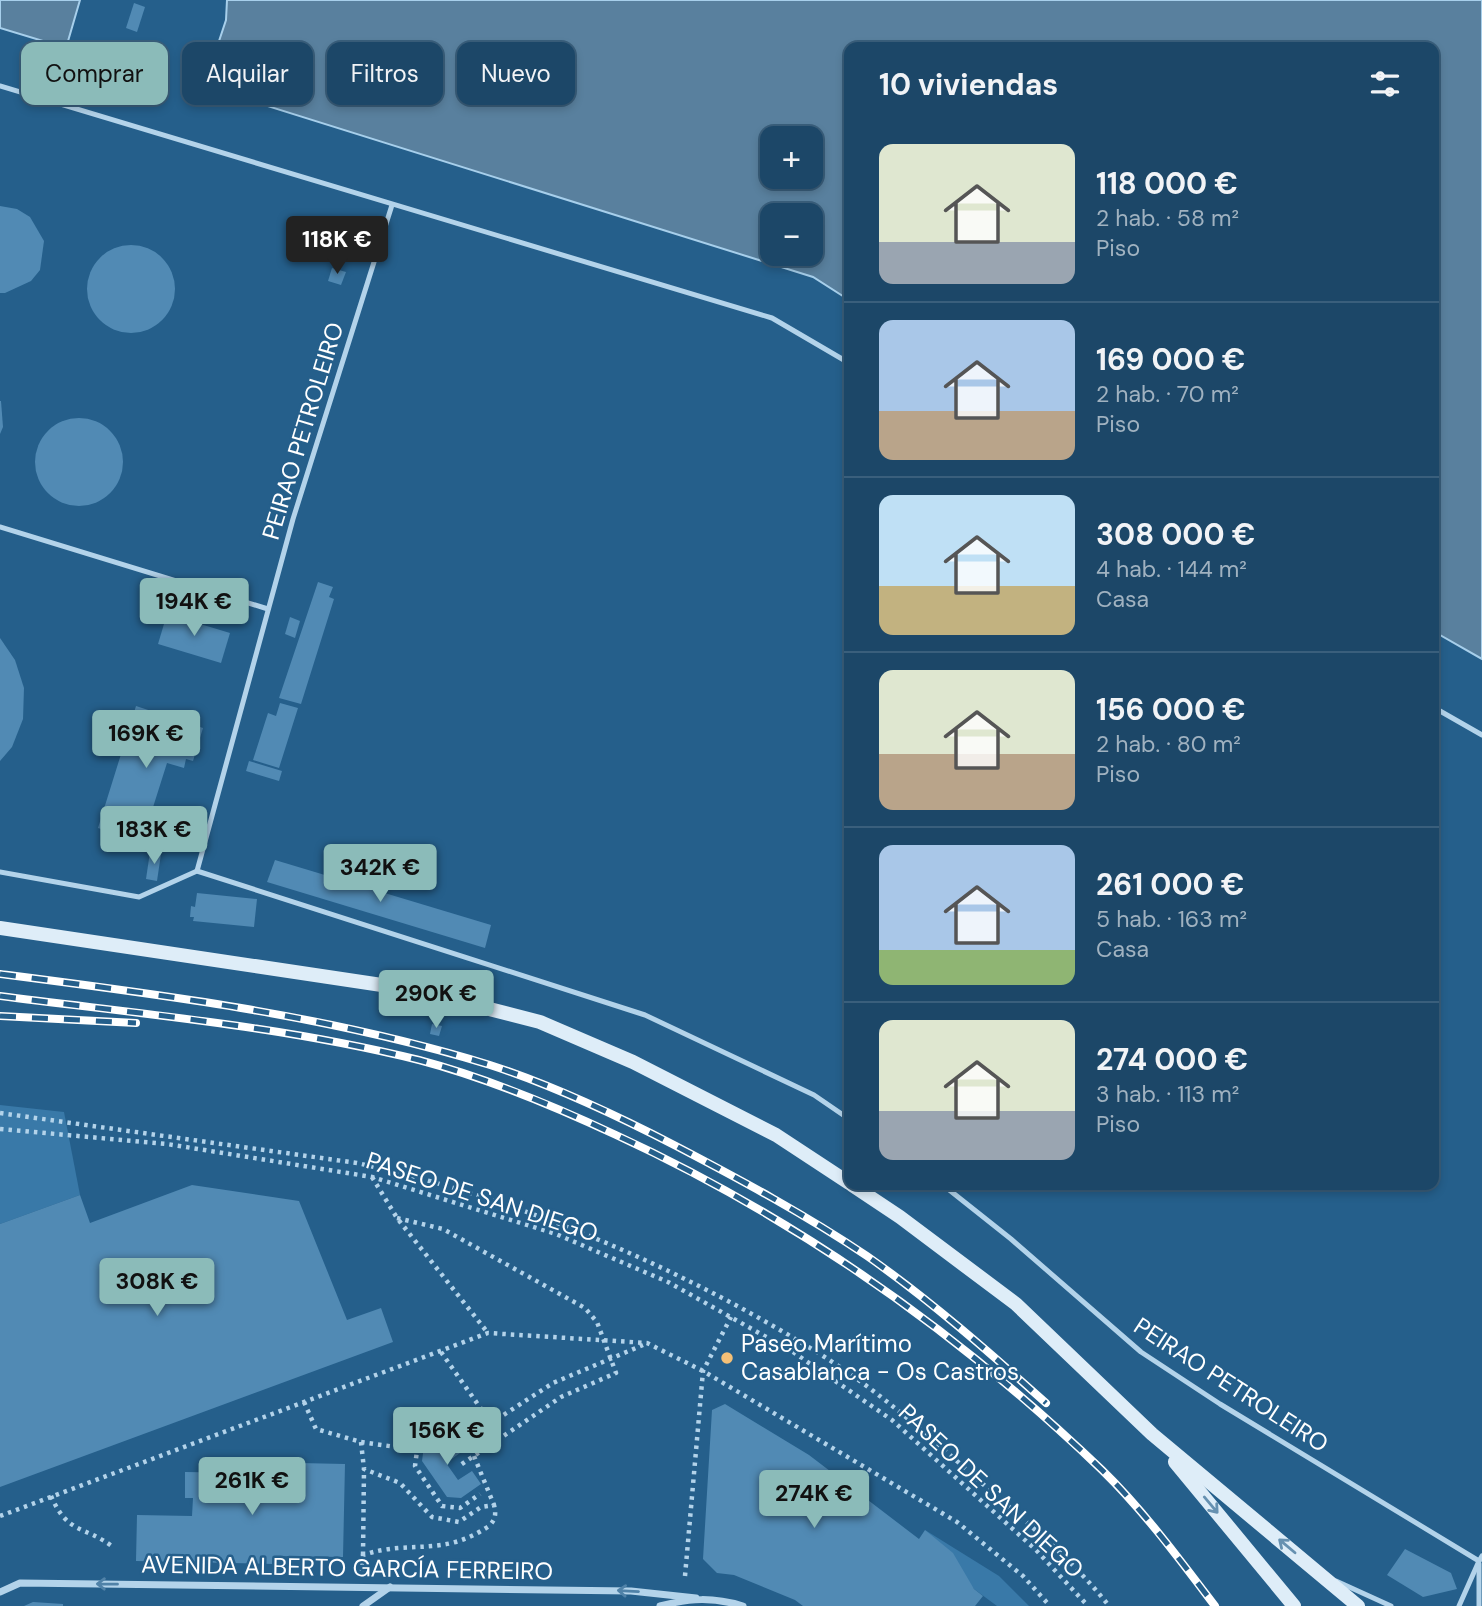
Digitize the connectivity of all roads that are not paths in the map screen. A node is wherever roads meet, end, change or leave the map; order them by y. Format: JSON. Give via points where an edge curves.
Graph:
{"nodes":[{"id":1,"x":0,"y":86,"type":"edge"},
{"id":2,"x":392,"y":205,"type":"junction"},
{"id":3,"x":844,"y":360,"type":"edge"},
{"id":4,"x":0,"y":527,"type":"edge"},
{"id":5,"x":268,"y":609,"type":"junction"},
{"id":6,"x":1439,"y":711,"type":"edge"},
{"id":7,"x":1482,"y":736,"type":"edge"},
{"id":8,"x":197,"y":871,"type":"junction"},
{"id":9,"x":0,"y":872,"type":"edge"},
{"id":10,"x":0,"y":928,"type":"edge"},
{"id":11,"x":844,"y":1116,"type":"edge"},
{"id":12,"x":844,"y":1180,"type":"edge"},
{"id":13,"x":858,"y":1190,"type":"edge"},
{"id":14,"x":949,"y":1190,"type":"edge"},
{"id":15,"x":1152,"y":1434,"type":"junction"},
{"id":16,"x":1480,"y":1559,"type":"edge"},
{"id":17,"x":1321,"y":1574,"type":"junction"},
{"id":18,"x":390,"y":1586,"type":"junction"},
{"id":19,"x":0,"y":1592,"type":"edge"},
{"id":20,"x":696,"y":1598,"type":"junction"},
{"id":21,"x":363,"y":1606,"type":"edge"},
{"id":22,"x":660,"y":1606,"type":"edge"},
{"id":23,"x":743,"y":1606,"type":"edge"},
{"id":24,"x":1294,"y":1606,"type":"edge"},
{"id":25,"x":1358,"y":1606,"type":"edge"},
{"id":26,"x":1391,"y":1606,"type":"edge"},
{"id":27,"x":1459,"y":1606,"type":"edge"},
{"id":28,"x":1479,"y":1606,"type":"edge"}],
"edges":[{"from":1,"to":2,"type":"lane"},
{"from":2,"to":3,"type":"lane","via":[[772,318]]},
{"from":2,"to":5,"type":"lane","name":"PEIRAO PETROLEIRO"},
{"from":4,"to":5,"type":"lane"},
{"from":5,"to":8,"type":"lane","name":"PEIRAO PETROLEIRO"},
{"from":6,"to":7,"type":"lane"},
{"from":8,"to":9,"type":"lane","via":[[139,897]]},
{"from":8,"to":11,"type":"lane","via":[[645,1015],[814,1095]]},
{"from":10,"to":12,"type":"main road","via":[[415,990],[540,1022],[633,1062],[776,1135]]},
{"from":13,"to":15,"type":"main road","via":[[1016,1304]]},
{"from":14,"to":16,"type":"lane","name":"PEIRAO PETROLEIRO","via":[[1141,1352]]},
{"from":17,"to":15,"type":"main road","one_way":true},
{"from":15,"to":24,"type":"main road","one_way":true},
{"from":16,"to":27,"type":"lane"},
{"from":16,"to":28,"type":"lane"},
{"from":17,"to":25,"type":"main road"},
{"from":17,"to":26,"type":"lane"},
{"from":18,"to":19,"type":"street","name":"AVENIDA ALBERTO GARCÍA FERREIRO","one_way":true,"via":[[20,1583]]},
{"from":20,"to":18,"type":"street","name":"AVENIDA ALBERTO GARCÍA FERREIRO","one_way":true,"via":[[631,1591]]},
{"from":18,"to":21,"type":"street"},
{"from":20,"to":22,"type":"street"},
{"from":20,"to":23,"type":"street","name":"AVENIDA ALBERTO GARCÍA FERREIRO"}]}
